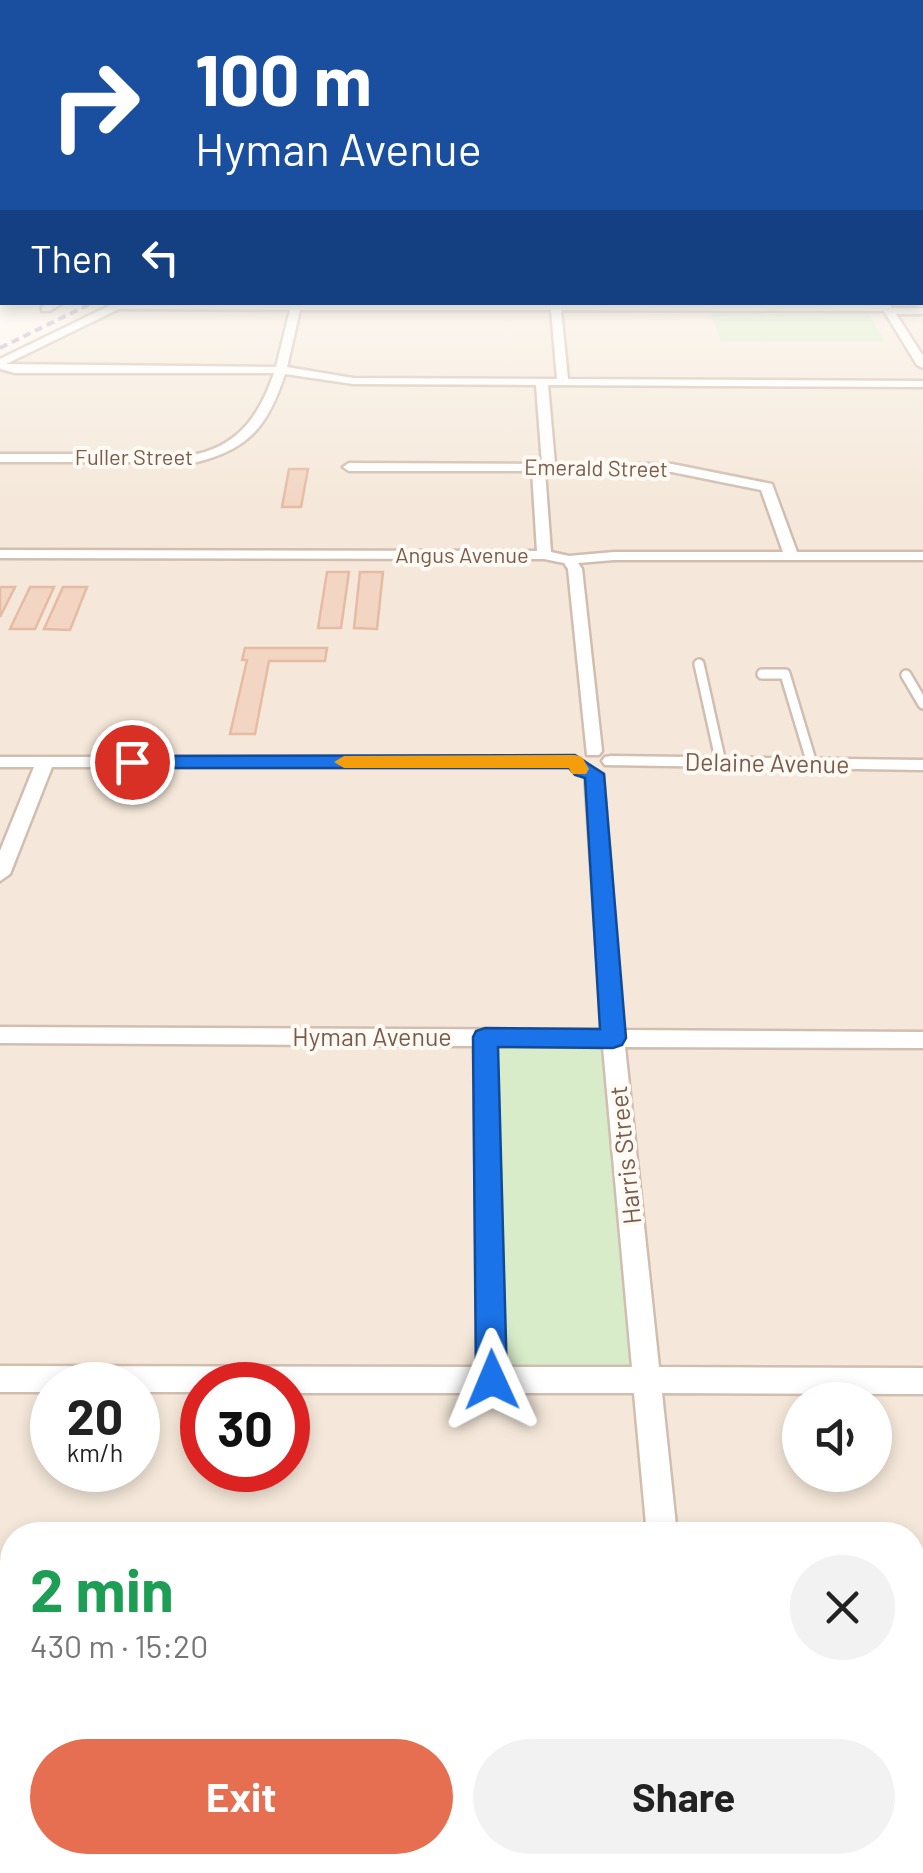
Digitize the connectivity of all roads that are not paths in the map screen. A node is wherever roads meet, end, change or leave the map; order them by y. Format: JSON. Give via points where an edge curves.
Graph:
{"nodes":[{"id":1,"x":69,"y":330,"type":"edge"},
{"id":2,"x":290,"y":330,"type":"edge"},
{"id":3,"x":558,"y":330,"type":"edge"},
{"id":4,"x":901,"y":330,"type":"edge"},
{"id":5,"x":0,"y":365,"type":"edge"},
{"id":6,"x":923,"y":365,"type":"edge"},
{"id":7,"x":281,"y":370,"type":"junction"},
{"id":8,"x":353,"y":381,"type":"junction"},
{"id":9,"x":542,"y":382,"type":"junction"},
{"id":10,"x":563,"y":382,"type":"junction"},
{"id":11,"x":923,"y":384,"type":"edge"},
{"id":12,"x":317,"y":389,"type":"dead end"},
{"id":13,"x":0,"y":458,"type":"edge"},
{"id":14,"x":349,"y":467,"type":"dead end"},
{"id":15,"x":543,"y":467,"type":"junction"},
{"id":16,"x":0,"y":554,"type":"edge"},
{"id":17,"x":544,"y":555,"type":"junction"},
{"id":18,"x":792,"y":556,"type":"junction"},
{"id":19,"x":923,"y":556,"type":"edge"},
{"id":20,"x":569,"y":560,"type":"junction"},
{"id":21,"x":699,"y":664,"type":"dead end"},
{"id":22,"x":762,"y":674,"type":"dead end"},
{"id":23,"x":906,"y":675,"type":"dead end"},
{"id":24,"x":923,"y":704,"type":"edge"},
{"id":25,"x":0,"y":762,"type":"edge"},
{"id":26,"x":45,"y":762,"type":"junction"},
{"id":27,"x":593,"y":762,"type":"junction"},
{"id":28,"x":721,"y":763,"type":"junction"},
{"id":29,"x":812,"y":764,"type":"junction"},
{"id":30,"x":923,"y":764,"type":"edge"},
{"id":31,"x":0,"y":874,"type":"edge"},
{"id":32,"x":0,"y":1035,"type":"edge"},
{"id":33,"x":485,"y":1037,"type":"junction"},
{"id":34,"x":613,"y":1038,"type":"junction"},
{"id":35,"x":923,"y":1040,"type":"edge"},
{"id":36,"x":0,"y":1379,"type":"edge"},
{"id":37,"x":492,"y":1380,"type":"junction"},
{"id":38,"x":648,"y":1381,"type":"junction"},
{"id":39,"x":923,"y":1382,"type":"edge"},
{"id":40,"x":661,"y":1522,"type":"edge"}],
"edges":[{"from":1,"to":5,"type":"street"},
{"from":2,"to":7,"type":"street","name":"Fuller Street"},
{"from":3,"to":10,"type":"street"},
{"from":4,"to":6,"type":"street"},
{"from":5,"to":7,"type":"street"},
{"from":7,"to":8,"type":"street"},
{"from":7,"to":13,"type":"street","name":"Fuller Street","via":[[263,416],[228,452],[198,458]]},
{"from":8,"to":9,"type":"street"},
{"from":8,"to":12,"type":"street"},
{"from":9,"to":10,"type":"street"},
{"from":9,"to":15,"type":"street"},
{"from":10,"to":11,"type":"street"},
{"from":14,"to":15,"type":"street","name":"Emerald Street"},
{"from":15,"to":17,"type":"street"},
{"from":15,"to":18,"type":"street","name":"Emerald Street","via":[[672,468],[766,487]]},
{"from":16,"to":17,"type":"street","name":"Angus Avenue"},
{"from":17,"to":20,"type":"street","name":"Angus Avenue"},
{"from":18,"to":19,"type":"street","name":"Angus Avenue"},
{"from":18,"to":20,"type":"street","name":"Angus Avenue"},
{"from":20,"to":27,"type":"street","name":"Harris Street","via":[[575,568]]},
{"from":21,"to":28,"type":"lane"},
{"from":22,"to":29,"type":"lane","via":[[785,674]]},
{"from":23,"to":24,"type":"lane"},
{"from":25,"to":26,"type":"street","name":"Delaine Avenue"},
{"from":26,"to":27,"type":"street","name":"Delaine Avenue"},
{"from":26,"to":31,"type":"street"},
{"from":27,"to":28,"type":"street","name":"Delaine Avenue"},
{"from":27,"to":34,"type":"street","name":"Harris Street"},
{"from":28,"to":29,"type":"street","name":"Delaine Avenue"},
{"from":29,"to":30,"type":"street","name":"Delaine Avenue"},
{"from":32,"to":33,"type":"street","name":"Hyman Avenue"},
{"from":33,"to":34,"type":"street","name":"Hyman Avenue"},
{"from":33,"to":37,"type":"street"},
{"from":34,"to":35,"type":"street","name":"Hyman Avenue"},
{"from":34,"to":38,"type":"street","name":"Harris Street"},
{"from":36,"to":37,"type":"street"},
{"from":37,"to":38,"type":"street"},
{"from":38,"to":39,"type":"street"},
{"from":38,"to":40,"type":"street","name":"Harris Street"}]}
